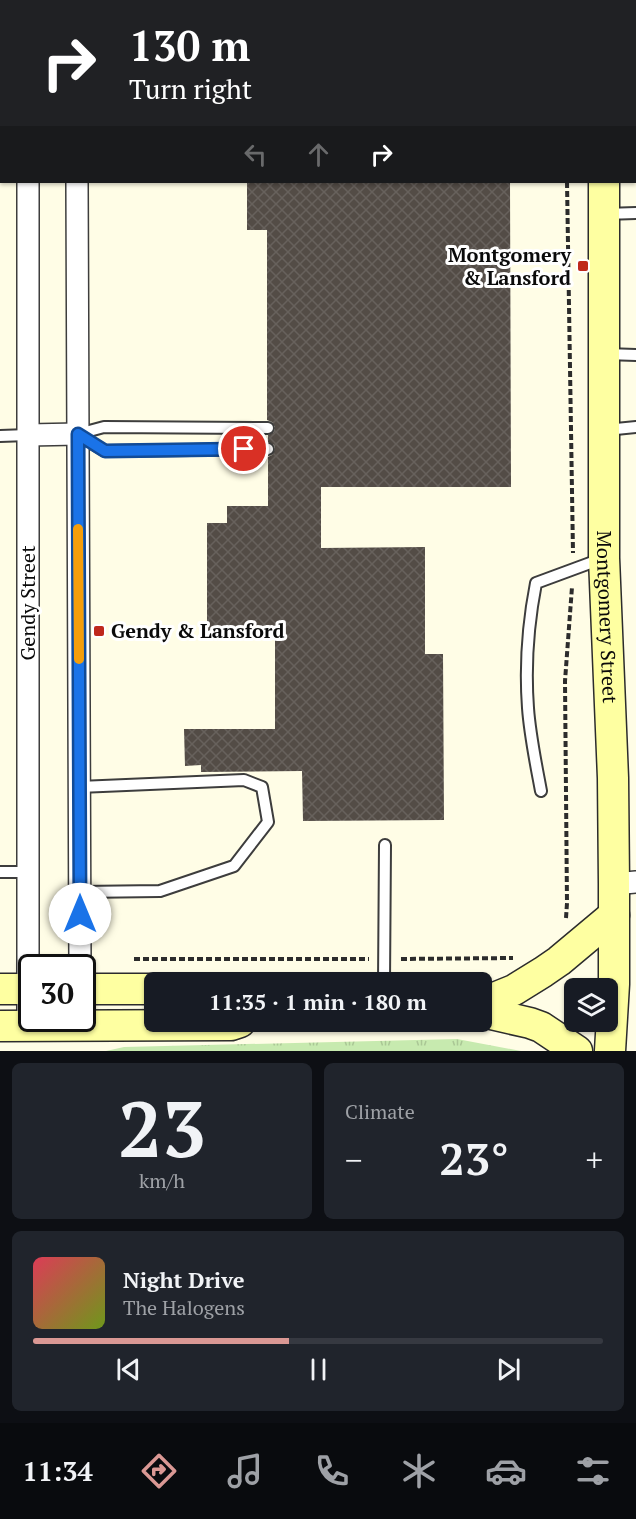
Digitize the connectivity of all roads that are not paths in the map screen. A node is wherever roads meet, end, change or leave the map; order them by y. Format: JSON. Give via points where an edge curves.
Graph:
{"nodes":[{"id":1,"x":28,"y":183,"type":"edge"},
{"id":2,"x":77,"y":183,"type":"edge"},
{"id":3,"x":604,"y":183,"type":"edge"},
{"id":4,"x":636,"y":213,"type":"edge"},
{"id":5,"x":605,"y":214,"type":"junction"},
{"id":6,"x":605,"y":354,"type":"junction"},
{"id":7,"x":636,"y":355,"type":"edge"},
{"id":8,"x":636,"y":427,"type":"edge"},
{"id":9,"x":267,"y":428,"type":"dead end"},
{"id":10,"x":605,"y":430,"type":"junction"},
{"id":11,"x":78,"y":434,"type":"junction"},
{"id":12,"x":28,"y":435,"type":"junction"},
{"id":13,"x":0,"y":436,"type":"edge"},
{"id":14,"x":268,"y":449,"type":"dead end"},
{"id":15,"x":604,"y":558,"type":"junction"},
{"id":16,"x":80,"y":787,"type":"junction"},
{"id":17,"x":541,"y":791,"type":"dead end"},
{"id":18,"x":384,"y":845,"type":"dead end"},
{"id":19,"x":0,"y":872,"type":"edge"},
{"id":20,"x":28,"y":872,"type":"junction"},
{"id":21,"x":625,"y":883,"type":"edge"},
{"id":22,"x":80,"y":892,"type":"junction"},
{"id":23,"x":614,"y":915,"type":"junction"},
{"id":24,"x":22,"y":954,"type":"edge"},
{"id":25,"x":80,"y":954,"type":"edge"},
{"id":26,"x":384,"y":972,"type":"edge"},
{"id":27,"x":96,"y":989,"type":"edge"},
{"id":28,"x":144,"y":989,"type":"edge"},
{"id":29,"x":492,"y":999,"type":"edge"},
{"id":30,"x":18,"y":1001,"type":"edge"},
{"id":31,"x":492,"y":1014,"type":"edge"},
{"id":32,"x":96,"y":1022,"type":"edge"},
{"id":33,"x":144,"y":1023,"type":"edge"},
{"id":34,"x":14,"y":1026,"type":"edge"},
{"id":35,"x":577,"y":1051,"type":"edge"},
{"id":36,"x":610,"y":1051,"type":"edge"}],
"edges":[{"from":1,"to":12,"type":"street","name":"Gendy Street"},
{"from":2,"to":11,"type":"street"},
{"from":3,"to":5,"type":"main road","name":"Montgomery Street"},
{"from":4,"to":5,"type":"lane"},
{"from":5,"to":6,"type":"main road","name":"Montgomery Street"},
{"from":6,"to":7,"type":"lane"},
{"from":6,"to":10,"type":"main road","name":"Montgomery Street"},
{"from":8,"to":10,"type":"lane"},
{"from":9,"to":11,"type":"lane","via":[[104,427]]},
{"from":10,"to":15,"type":"main road","name":"Montgomery Street"},
{"from":11,"to":12,"type":"street"},
{"from":11,"to":14,"type":"lane","via":[[105,451]]},
{"from":11,"to":16,"type":"street"},
{"from":12,"to":13,"type":"lane"},
{"from":12,"to":20,"type":"street","name":"Gendy Street"},
{"from":15,"to":17,"type":"lane","via":[[536,583],[527,655],[528,707]]},
{"from":15,"to":21,"type":"main road","name":"Montgomery Street","via":[[613,778]]},
{"from":16,"to":22,"type":"street"},
{"from":16,"to":22,"type":"lane","via":[[244,780],[262,787],[268,822],[234,866],[160,891]]},
{"from":18,"to":26,"type":"lane"},
{"from":19,"to":20,"type":"lane"},
{"from":20,"to":24,"type":"street","name":"Gendy Street"},
{"from":21,"to":23,"type":"main road","name":"Montgomery Street"},
{"from":22,"to":25,"type":"street"},
{"from":23,"to":29,"type":"main road","via":[[559,961],[514,990]]},
{"from":23,"to":36,"type":"main road","name":"Montgomery Street"},
{"from":27,"to":28,"type":"main road"},
{"from":30,"to":34,"type":"street","name":"Gendy Street"},
{"from":31,"to":35,"type":"main road","via":[[541,1027]]},
{"from":32,"to":33,"type":"main road"}]}
